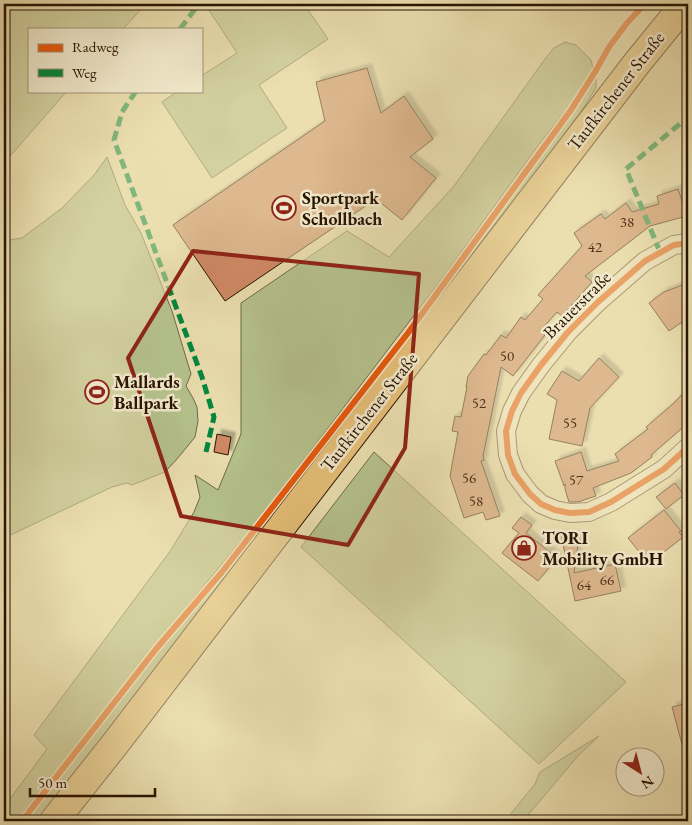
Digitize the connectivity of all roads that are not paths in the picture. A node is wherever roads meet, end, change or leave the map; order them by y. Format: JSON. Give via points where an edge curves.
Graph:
{"nodes":[{"id":1,"x":685,"y":4,"type":"edge"},
{"id":2,"x":688,"y":243,"type":"edge"},
{"id":3,"x":688,"y":447,"type":"edge"},
{"id":4,"x":54,"y":821,"type":"edge"}],
"edges":[{"from":1,"to":4,"type":"main road","name":"Taufkirchener Straße"},
{"from":2,"to":3,"type":"street","name":"Brauerstraße","via":[[674,245],[644,261],[568,332],[522,393],[506,431],[508,454],[515,474],[530,494],[541,504],[570,513],[588,512],[611,502],[664,469]]}]}
